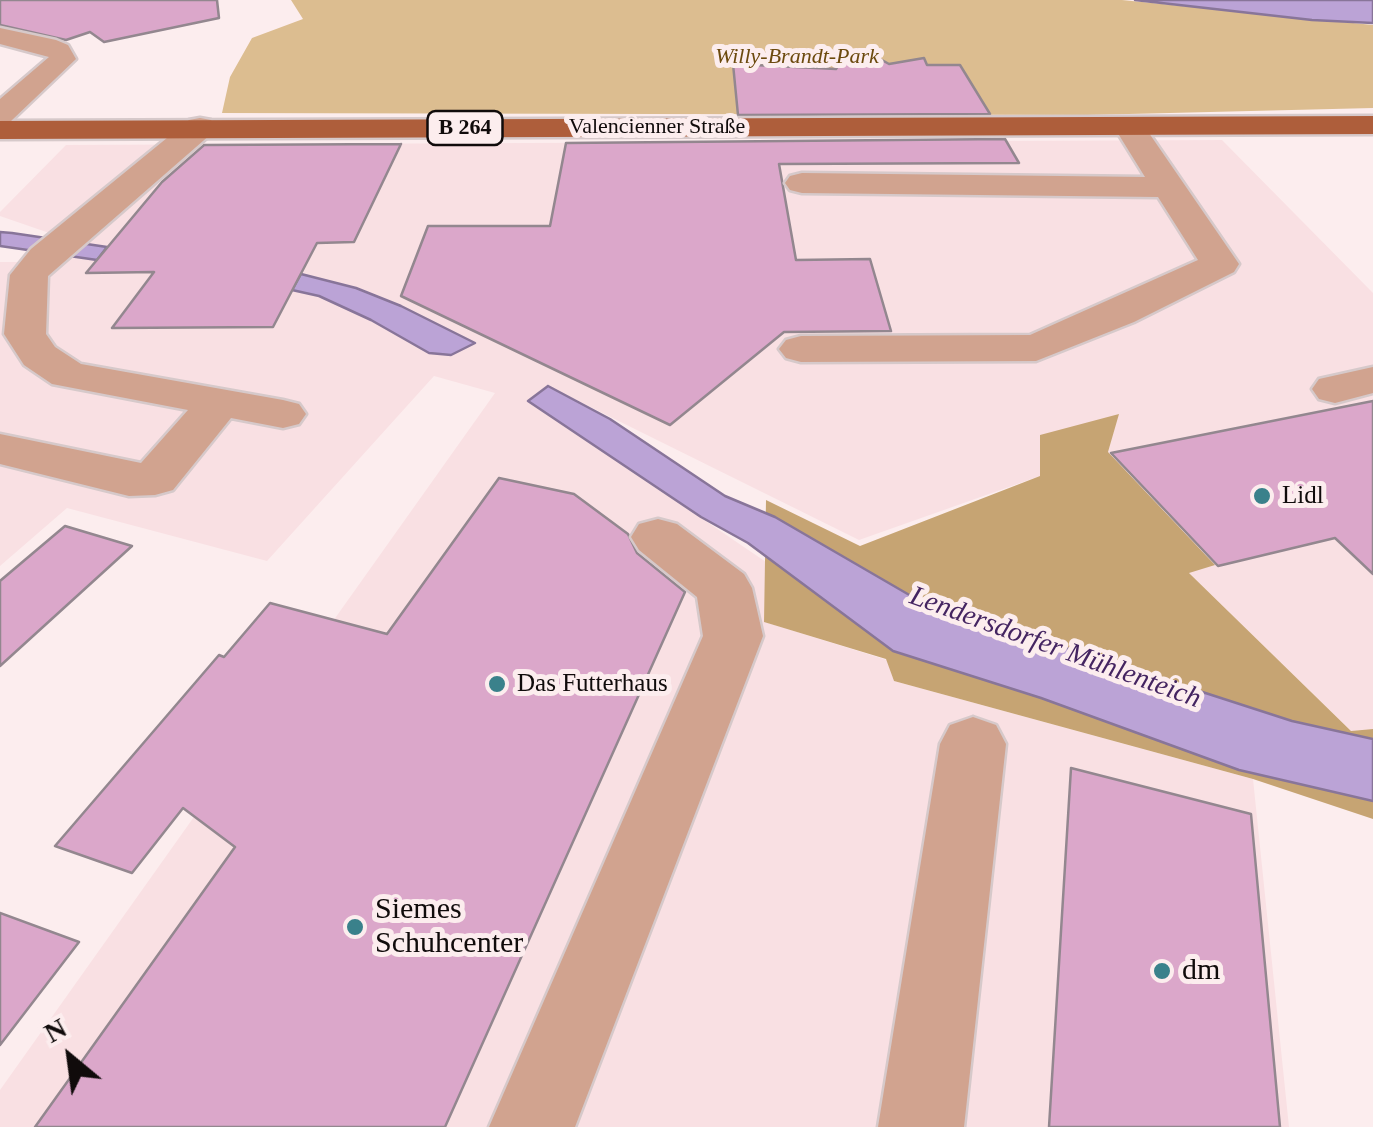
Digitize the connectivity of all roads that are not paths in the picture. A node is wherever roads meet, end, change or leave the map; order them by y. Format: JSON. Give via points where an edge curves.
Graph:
{"nodes":[{"id":1,"x":0,"y":36,"type":"edge"},
{"id":2,"x":0,"y":116,"type":"edge"},
{"id":3,"x":200,"y":127,"type":"junction"},
{"id":4,"x":1129,"y":127,"type":"junction"},
{"id":5,"x":1373,"y":128,"type":"edge"},
{"id":6,"x":0,"y":130,"type":"edge"},
{"id":7,"x":802,"y":184,"type":"dead end"},
{"id":8,"x":1169,"y":188,"type":"junction"},
{"id":9,"x":801,"y":349,"type":"dead end"},
{"id":10,"x":19,"y":363,"type":"edge"},
{"id":11,"x":218,"y":404,"type":"junction"},
{"id":12,"x":282,"y":414,"type":"dead end"},
{"id":13,"x":0,"y":450,"type":"edge"},
{"id":14,"x":658,"y":536,"type":"dead end"},
{"id":15,"x":974,"y":744,"type":"dead end"},
{"id":16,"x":532,"y":1127,"type":"edge"},
{"id":17,"x":921,"y":1127,"type":"edge"}],
"edges":[{"from":1,"to":2,"type":"street","via":[[63,55]]},
{"from":3,"to":4,"type":"main road","name":"Valencienner Straße","number":"B 264"},
{"from":3,"to":6,"type":"main road","name":"Valencienner Straße","number":"B 264"},
{"from":3,"to":10,"type":"street","via":[[28,275]]},
{"from":4,"to":5,"type":"main road","name":"Valencienner Straße","number":"B 264"},
{"from":4,"to":8,"type":"street"},
{"from":7,"to":8,"type":"street"},
{"from":8,"to":9,"type":"street","via":[[1220,264],[1119,314],[1036,348]]},
{"from":10,"to":11,"type":"street"},
{"from":11,"to":12,"type":"street"},
{"from":11,"to":13,"type":"street","via":[[155,478],[130,480]]},
{"from":14,"to":16,"type":"street","via":[[724,588],[733,636]]},
{"from":15,"to":17,"type":"street"}]}
